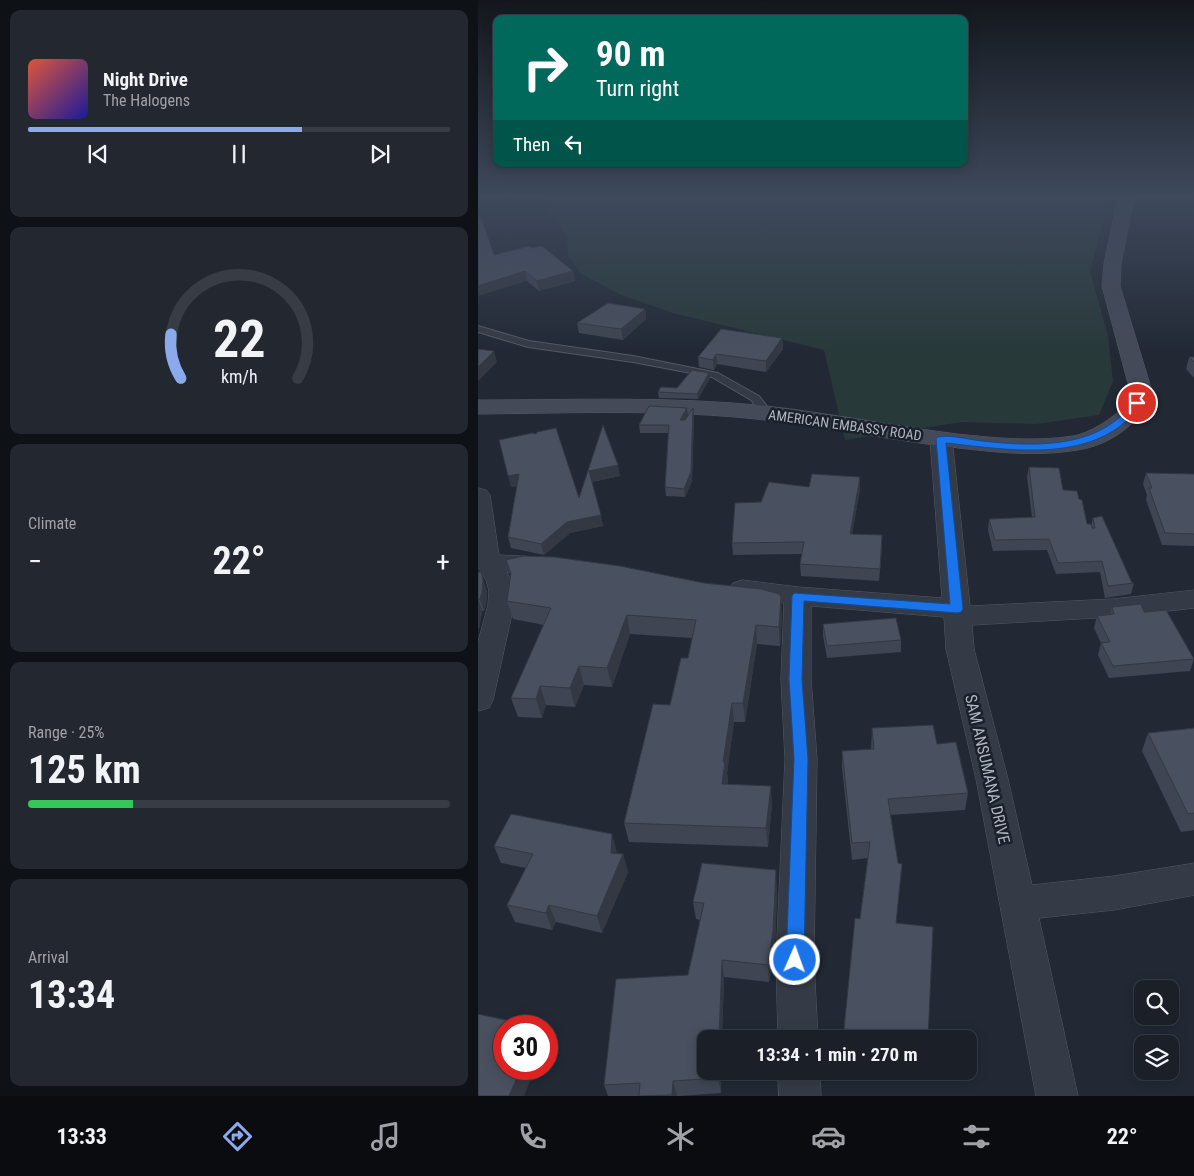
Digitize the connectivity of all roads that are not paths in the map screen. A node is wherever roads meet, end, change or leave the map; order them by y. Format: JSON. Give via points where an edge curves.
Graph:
{"nodes":[{"id":1,"x":1116,"y":249,"type":"edge"},
{"id":2,"x":478,"y":329,"type":"edge"},
{"id":3,"x":478,"y":407,"type":"edge"},
{"id":4,"x":767,"y":414,"type":"junction"},
{"id":5,"x":941,"y":439,"type":"junction"},
{"id":6,"x":478,"y":495,"type":"edge"},
{"id":7,"x":488,"y":563,"type":"junction"},
{"id":8,"x":568,"y":567,"type":"edge"},
{"id":9,"x":721,"y":586,"type":"edge"},
{"id":10,"x":798,"y":596,"type":"junction"},
{"id":11,"x":1194,"y":598,"type":"edge"},
{"id":12,"x":957,"y":612,"type":"junction"},
{"id":13,"x":478,"y":700,"type":"edge"},
{"id":14,"x":1194,"y":878,"type":"edge"},
{"id":15,"x":1016,"y":903,"type":"junction"},
{"id":16,"x":798,"y":1030,"type":"edge"},
{"id":17,"x":799,"y":1080,"type":"edge"},
{"id":18,"x":800,"y":1096,"type":"edge"},
{"id":19,"x":1057,"y":1096,"type":"edge"}],
"edges":[{"from":1,"to":5,"type":"street","name":"AMERICAN EMBASSY ROAD","via":[[1110,275],[1114,299],[1140,391],[1130,413],[1098,436],[1063,445],[1009,447]]},
{"from":2,"to":4,"type":"lane","via":[[528,344],[633,359],[715,376],[755,398]]},
{"from":3,"to":4,"type":"street","name":"AMERICAN EMBASSY ROAD","via":[[651,406]]},
{"from":4,"to":5,"type":"street","name":"AMERICAN EMBASSY ROAD"},
{"from":5,"to":12,"type":"street","name":"SAM ANSUMANA DRIVE"},
{"from":6,"to":7,"type":"street"},
{"from":7,"to":8,"type":"street"},
{"from":7,"to":13,"type":"street","via":[[499,580],[501,605]]},
{"from":9,"to":10,"type":"street"},
{"from":10,"to":12,"type":"street"},
{"from":10,"to":16,"type":"street","via":[[796,679],[801,759],[795,960]]},
{"from":11,"to":12,"type":"street","via":[[1113,608]]},
{"from":12,"to":15,"type":"street","name":"SAM ANSUMANA DRIVE","via":[[960,649],[992,779]]},
{"from":14,"to":15,"type":"street","via":[[1114,893]]},
{"from":15,"to":19,"type":"street","name":"SAM ANSUMANA DRIVE"},
{"from":17,"to":18,"type":"street"}]}
